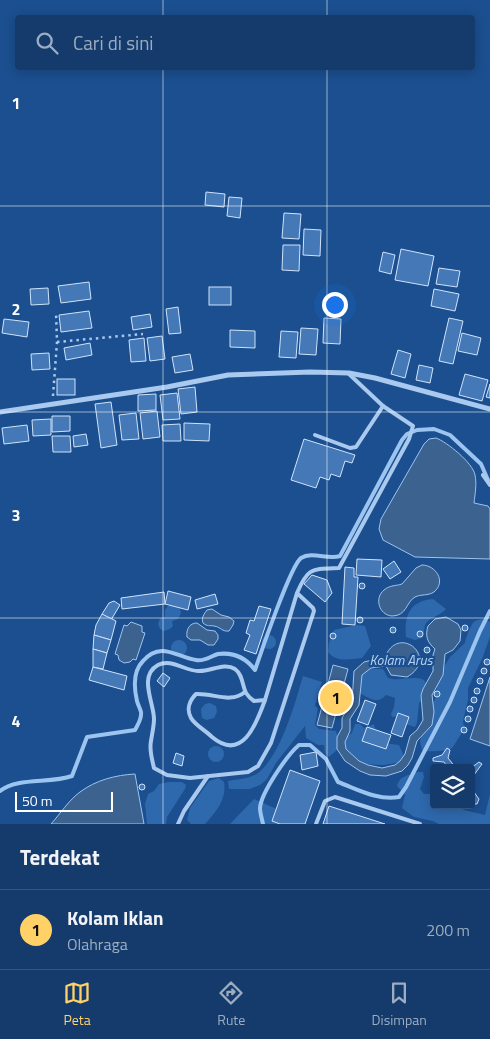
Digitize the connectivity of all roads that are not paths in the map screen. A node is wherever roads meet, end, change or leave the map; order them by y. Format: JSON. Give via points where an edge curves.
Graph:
{"nodes":[{"id":1,"x":349,"y":373,"type":"junction"},
{"id":2,"x":0,"y":406,"type":"edge"},
{"id":3,"x":384,"y":406,"type":"junction"},
{"id":4,"x":490,"y":409,"type":"edge"},
{"id":5,"x":0,"y":412,"type":"edge"},
{"id":6,"x":315,"y":435,"type":"dead end"},
{"id":7,"x":484,"y":475,"type":"dead end"},
{"id":8,"x":490,"y":485,"type":"edge"},
{"id":9,"x":297,"y":593,"type":"junction"},
{"id":10,"x":246,"y":692,"type":"junction"},
{"id":11,"x":265,"y":700,"type":"junction"},
{"id":12,"x":208,"y":776,"type":"junction"},
{"id":13,"x":178,"y":824,"type":"edge"},
{"id":14,"x":316,"y":824,"type":"edge"},
{"id":15,"x":420,"y":824,"type":"edge"}],
"edges":[{"from":1,"to":3,"type":"lane"},
{"from":1,"to":4,"type":"street"},
{"from":1,"to":5,"type":"street","via":[[228,375]]},
{"from":2,"to":5,"type":"street"},
{"from":3,"to":6,"type":"lane","via":[[356,447],[350,448]]},
{"from":3,"to":9,"type":"lane","via":[[413,426],[410,438],[339,568],[315,569],[304,577]]},
{"from":7,"to":8,"type":"lane"},
{"from":9,"to":11,"type":"lane"},
{"from":9,"to":12,"type":"lane","via":[[314,611],[271,743],[258,766],[248,772]]},
{"from":10,"to":11,"type":"lane","via":[[254,701]]},
{"from":10,"to":11,"type":"lane","via":[[226,698],[196,694],[190,700],[191,718],[220,744],[237,745],[247,738]]},
{"from":10,"to":12,"type":"lane","via":[[236,670],[228,666],[200,672],[165,663],[150,673],[148,694],[154,718],[150,743],[154,768],[167,775]]},
{"from":12,"to":13,"type":"lane"},
{"from":14,"to":15,"type":"lane","via":[[325,801],[335,797]]}]}
